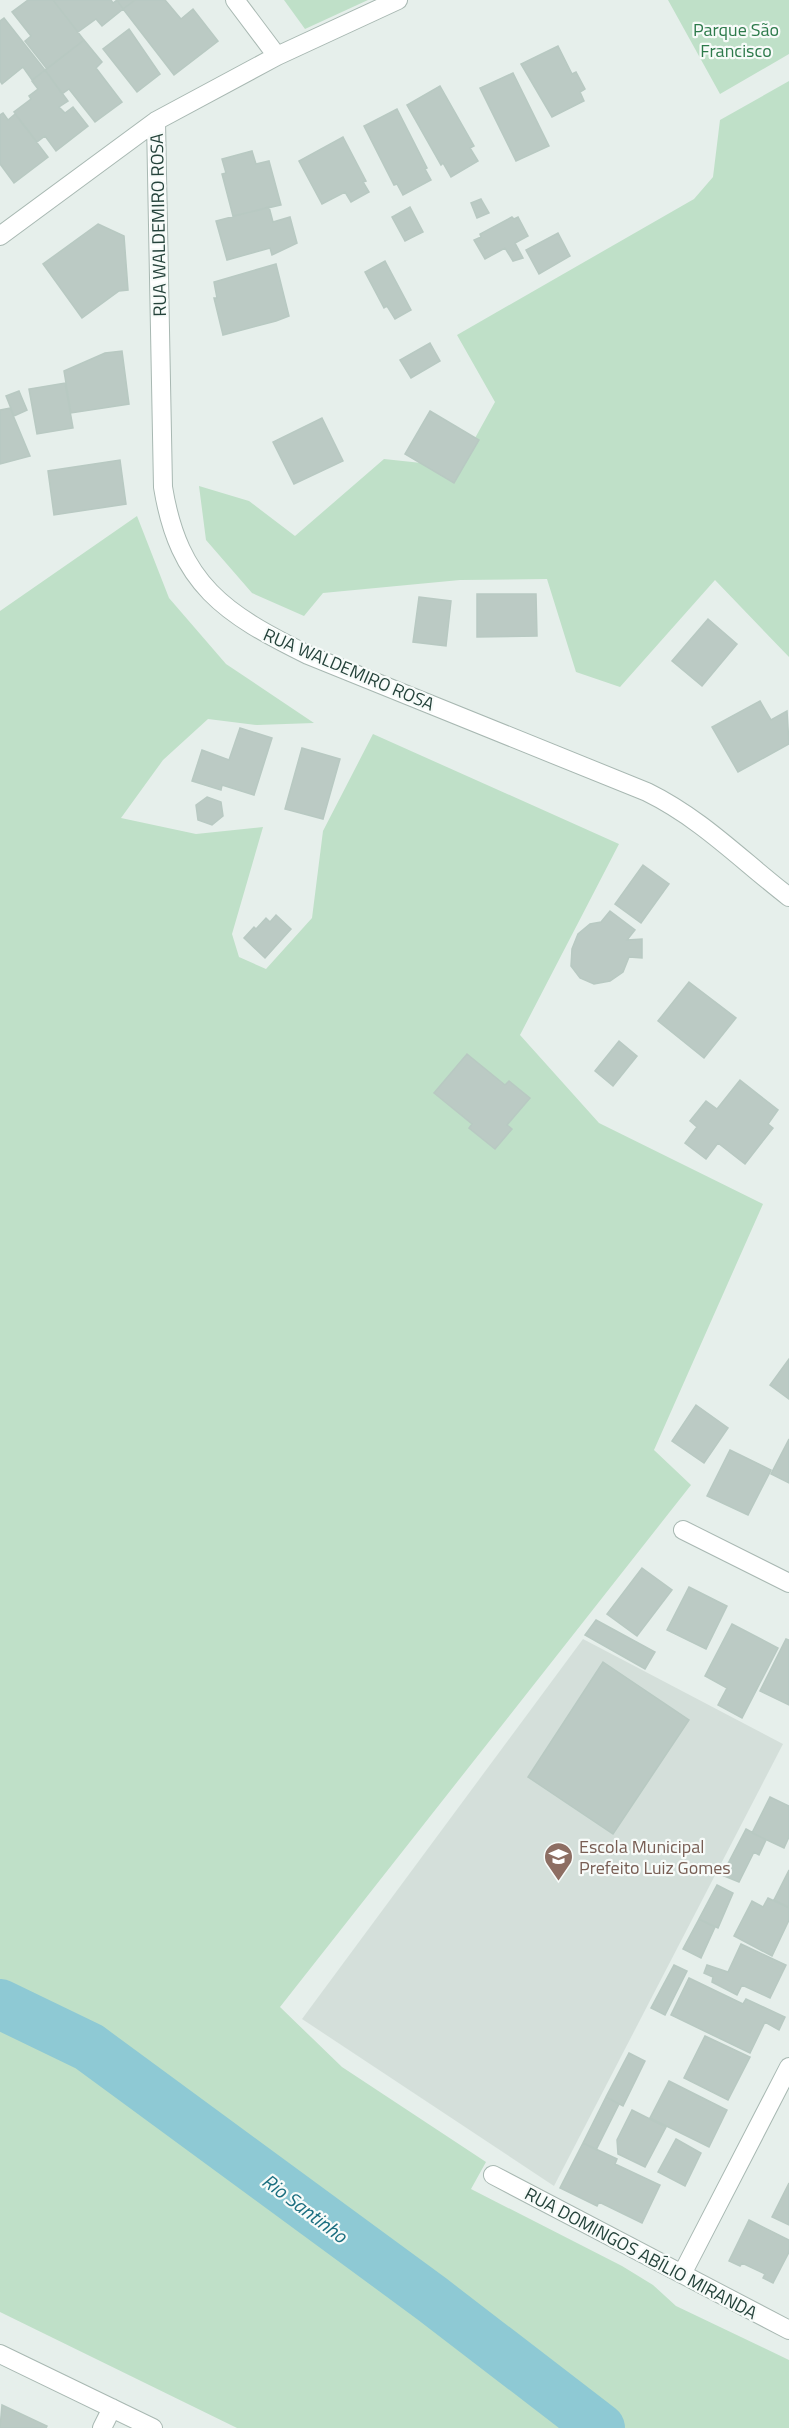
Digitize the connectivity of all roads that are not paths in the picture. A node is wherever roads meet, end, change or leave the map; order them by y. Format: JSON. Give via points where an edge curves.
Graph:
{"nodes":[{"id":1,"x":235,"y":0,"type":"edge"},
{"id":2,"x":398,"y":0,"type":"edge"},
{"id":3,"x":278,"y":56,"type":"junction"},
{"id":4,"x":156,"y":122,"type":"junction"},
{"id":5,"x":0,"y":236,"type":"edge"},
{"id":6,"x":789,"y":897,"type":"edge"},
{"id":7,"x":683,"y":1530,"type":"dead end"},
{"id":8,"x":789,"y":1583,"type":"edge"},
{"id":9,"x":789,"y":2067,"type":"edge"},
{"id":10,"x":493,"y":2175,"type":"dead end"},
{"id":11,"x":682,"y":2274,"type":"junction"},
{"id":12,"x":789,"y":2330,"type":"edge"},
{"id":13,"x":0,"y":2354,"type":"edge"},
{"id":14,"x":112,"y":2408,"type":"junction"},
{"id":15,"x":102,"y":2428,"type":"edge"},
{"id":16,"x":153,"y":2428,"type":"edge"}],
"edges":[{"from":1,"to":3,"type":"street"},
{"from":2,"to":3,"type":"street"},
{"from":3,"to":4,"type":"street"},
{"from":4,"to":5,"type":"street"},
{"from":4,"to":6,"type":"street","name":"RUA WALDEMIRO ROSA","via":[[163,487],[178,545],[194,574],[235,616],[308,655],[676,806]]},
{"from":7,"to":8,"type":"street"},
{"from":9,"to":11,"type":"street"},
{"from":10,"to":11,"type":"street","name":"RUA DOMINGOS ABÍLIO MIRANDA"},
{"from":11,"to":12,"type":"street","name":"RUA DOMINGOS ABÍLIO MIRANDA"},
{"from":13,"to":14,"type":"street"},
{"from":14,"to":15,"type":"street"},
{"from":14,"to":16,"type":"street"}]}
